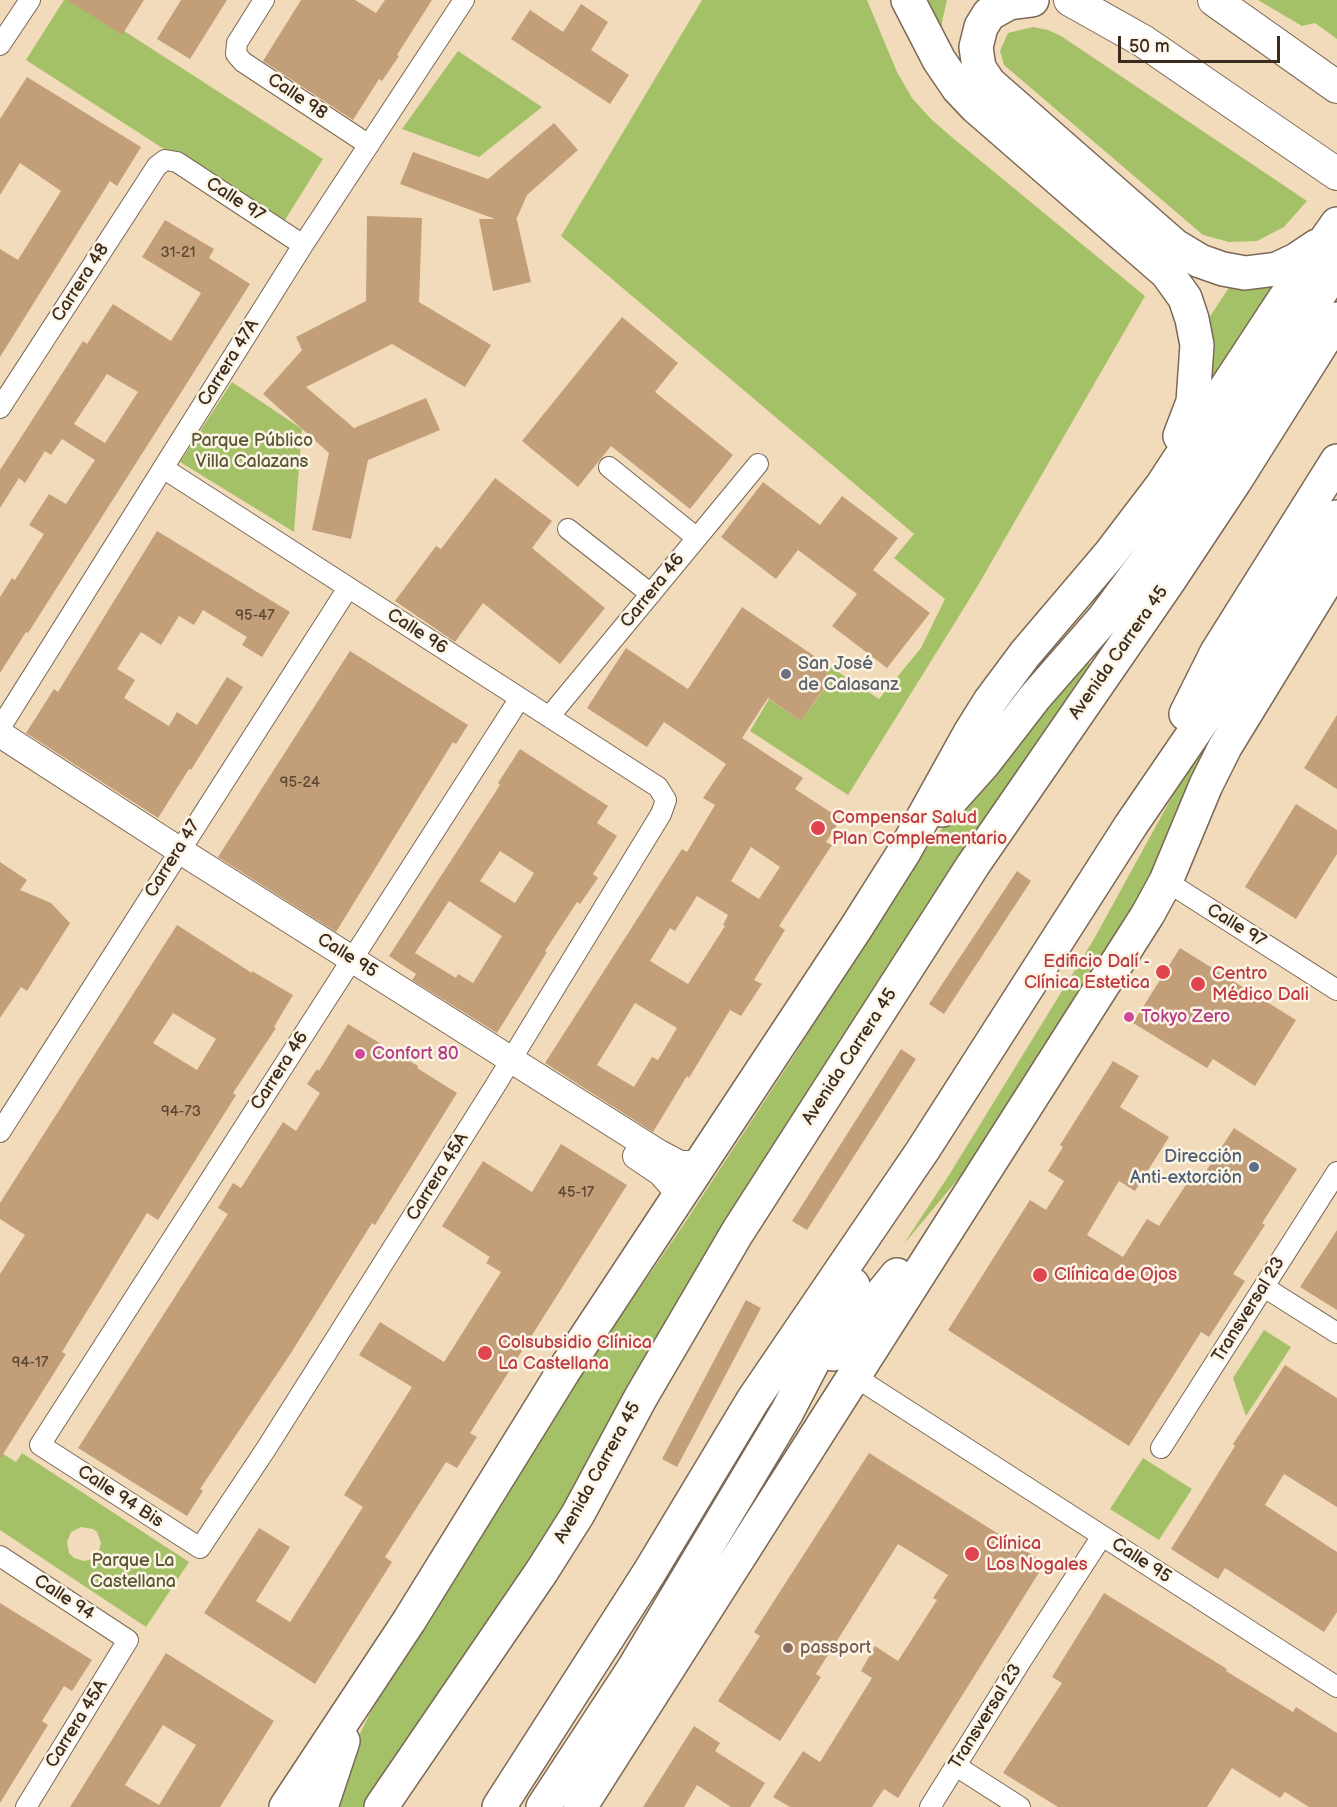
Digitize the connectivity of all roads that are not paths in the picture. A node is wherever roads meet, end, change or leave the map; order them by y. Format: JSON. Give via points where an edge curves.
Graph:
{"nodes":[{"id":1,"x":30,"y":0,"type":"edge"},
{"id":2,"x":264,"y":0,"type":"edge"},
{"id":3,"x":464,"y":0,"type":"edge"},
{"id":4,"x":908,"y":0,"type":"edge"},
{"id":5,"x":1032,"y":0,"type":"edge"},
{"id":6,"x":1070,"y":0,"type":"edge"},
{"id":7,"x":1214,"y":0,"type":"edge"},
{"id":8,"x":0,"y":45,"type":"edge"},
{"id":9,"x":1337,"y":87,"type":"edge"},
{"id":10,"x":369,"y":145,"type":"junction"},
{"id":11,"x":165,"y":160,"type":"joint"},
{"id":12,"x":1337,"y":174,"type":"edge"},
{"id":13,"x":1334,"y":243,"type":"edge"},
{"id":14,"x":303,"y":244,"type":"junction"},
{"id":15,"x":1337,"y":319,"type":"edge"},
{"id":16,"x":0,"y":408,"type":"edge"},
{"id":17,"x":1337,"y":461,"type":"edge"},
{"id":18,"x":758,"y":464,"type":"dead end"},
{"id":19,"x":609,"y":467,"type":"dead end"},
{"id":20,"x":163,"y":468,"type":"junction"},
{"id":21,"x":1161,"y":487,"type":"junction"},
{"id":22,"x":1337,"y":517,"type":"edge"},
{"id":23,"x":568,"y":529,"type":"dead end"},
{"id":24,"x":697,"y":538,"type":"junction"},
{"id":25,"x":1337,"y":564,"type":"edge"},
{"id":26,"x":348,"y":588,"type":"junction"},
{"id":27,"x":651,"y":594,"type":"junction"},
{"id":28,"x":520,"y":698,"type":"junction"},
{"id":29,"x":549,"y":717,"type":"junction"},
{"id":30,"x":0,"y":728,"type":"edge"},
{"id":31,"x":0,"y":734,"type":"edge"},
{"id":32,"x":0,"y":752,"type":"edge"},
{"id":33,"x":666,"y":800,"type":"joint"},
{"id":34,"x":1131,"y":825,"type":"junction"},
{"id":35,"x":904,"y":852,"type":"junction"},
{"id":36,"x":175,"y":856,"type":"junction"},
{"id":37,"x":1166,"y":880,"type":"junction"},
{"id":38,"x":348,"y":966,"type":"junction"},
{"id":39,"x":1337,"y":990,"type":"edge"},
{"id":40,"x":507,"y":1066,"type":"junction"},
{"id":41,"x":0,"y":1132,"type":"edge"},
{"id":42,"x":1001,"y":1145,"type":"junction"},
{"id":43,"x":923,"y":1150,"type":"junction"},
{"id":44,"x":700,"y":1164,"type":"junction"},
{"id":45,"x":1337,"y":1172,"type":"edge"},
{"id":46,"x":679,"y":1197,"type":"junction"},
{"id":47,"x":1264,"y":1287,"type":"junction"},
{"id":48,"x":1337,"y":1333,"type":"edge"},
{"id":49,"x":854,"y":1376,"type":"junction"},
{"id":50,"x":787,"y":1412,"type":"junction"},
{"id":51,"x":40,"y":1445,"type":"joint"},
{"id":52,"x":1161,"y":1448,"type":"dead end"},
{"id":53,"x":1102,"y":1536,"type":"junction"},
{"id":54,"x":200,"y":1548,"type":"joint"},
{"id":55,"x":0,"y":1556,"type":"edge"},
{"id":56,"x":128,"y":1640,"type":"joint"},
{"id":57,"x":1337,"y":1687,"type":"edge"},
{"id":58,"x":357,"y":1699,"type":"junction"},
{"id":59,"x":956,"y":1766,"type":"junction"},
{"id":60,"x":26,"y":1807,"type":"edge"},
{"id":61,"x":286,"y":1807,"type":"edge"},
{"id":62,"x":321,"y":1807,"type":"edge"},
{"id":63,"x":381,"y":1807,"type":"edge"},
{"id":64,"x":499,"y":1807,"type":"edge"},
{"id":65,"x":543,"y":1807,"type":"edge"},
{"id":66,"x":580,"y":1807,"type":"edge"},
{"id":67,"x":930,"y":1807,"type":"edge"},
{"id":68,"x":1020,"y":1807,"type":"edge"}],
"edges":[{"from":1,"to":8,"type":"street"},
{"from":2,"to":10,"type":"street","name":"Calle 98","via":[[237,43],[236,54]]},
{"from":3,"to":10,"type":"street","name":"Carrera 47A"},
{"from":4,"to":21,"type":"highway","via":[[958,88],[1167,273],[1185,298],[1197,345],[1193,402]]},
{"from":5,"to":13,"type":"highway","via":[[1009,3],[989,14],[976,47],[979,68],[989,83],[1175,246],[1200,261],[1245,273],[1277,269]]},
{"from":6,"to":12,"type":"main road","via":[[1143,41]]},
{"from":7,"to":9,"type":"main road"},
{"from":10,"to":14,"type":"street","name":"Carrera 47A"},
{"from":11,"to":14,"type":"street","name":"Calle 97","via":[[177,162]]},
{"from":11,"to":16,"type":"street","name":"Carrera 48","via":[[157,166]]},
{"from":13,"to":21,"type":"highway","name":"Avenida Carrera 45","via":[[1283,301]]},
{"from":13,"to":35,"type":"highway","name":"Avenida Carrera 45","via":[[1147,560],[984,763]]},
{"from":14,"to":20,"type":"street","name":"Carrera 47A"},
{"from":15,"to":63,"type":"highway","name":"Avenida Carrera 45","via":[[1180,564],[973,865],[737,1233],[548,1562]]},
{"from":17,"to":34,"type":"highway","via":[[1217,652]]},
{"from":18,"to":24,"type":"street","name":"Carrera 46"},
{"from":19,"to":24,"type":"street"},
{"from":20,"to":26,"type":"street","name":"Calle 96"},
{"from":20,"to":30,"type":"street","name":"Carrera 47A"},
{"from":21,"to":35,"type":"highway","name":"Avenida Carrera 45","via":[[990,701]]},
{"from":22,"to":34,"type":"highway"},
{"from":23,"to":27,"type":"street"},
{"from":24,"to":27,"type":"street","name":"Carrera 46"},
{"from":25,"to":37,"type":"highway","via":[[1225,747]]},
{"from":26,"to":28,"type":"street","name":"Calle 96"},
{"from":26,"to":36,"type":"street","name":"Carrera 47"},
{"from":27,"to":29,"type":"street","name":"Carrera 46"},
{"from":28,"to":29,"type":"street","name":"Calle 96"},
{"from":28,"to":38,"type":"street","name":"Carrera 46"},
{"from":29,"to":33,"type":"street","name":"Calle 96","via":[[658,787]]},
{"from":31,"to":36,"type":"street","name":"Calle 95"},
{"from":32,"to":36,"type":"street","name":"Calle 95"},
{"from":33,"to":40,"type":"street","name":"Carrera 45A","via":[[662,814]]},
{"from":34,"to":43,"type":"highway"},
{"from":35,"to":44,"type":"highway","name":"Avenida Carrera 45"},
{"from":36,"to":38,"type":"street","name":"Calle 95"},
{"from":36,"to":41,"type":"street","name":"Carrera 47"},
{"from":37,"to":39,"type":"street","name":"Calle 97"},
{"from":37,"to":42,"type":"highway"},
{"from":38,"to":40,"type":"street","name":"Calle 95"},
{"from":38,"to":51,"type":"street","name":"Carrera 46"},
{"from":40,"to":44,"type":"street","name":"Calle 95","via":[[669,1159],[680,1164]]},
{"from":40,"to":46,"type":"street","name":"Calle 95","via":[[650,1166],[668,1180]]},
{"from":40,"to":54,"type":"street","name":"Carrera 45A"},
{"from":42,"to":49,"type":"highway"},
{"from":42,"to":50,"type":"highway"},
{"from":43,"to":50,"type":"highway"},
{"from":43,"to":64,"type":"highway","via":[[753,1400],[649,1573]]},
{"from":44,"to":46,"type":"highway","name":"Avenida Carrera 45"},
{"from":45,"to":47,"type":"street","name":"Transversal 23"},
{"from":46,"to":58,"type":"highway","name":"Avenida Carrera 45","via":[[562,1372]]},
{"from":47,"to":48,"type":"street"},
{"from":47,"to":52,"type":"street","name":"Transversal 23"},
{"from":49,"to":53,"type":"street","name":"Calle 95"},
{"from":49,"to":66,"type":"highway"},
{"from":50,"to":65,"type":"highway","via":[[634,1668]]},
{"from":51,"to":54,"type":"street","name":"Calle 94 Bis"},
{"from":53,"to":57,"type":"street","name":"Calle 95"},
{"from":53,"to":59,"type":"street","name":"Transversal 23"},
{"from":55,"to":56,"type":"street","name":"Calle 94"},
{"from":56,"to":60,"type":"street","name":"Carrera 45A"},
{"from":58,"to":61,"type":"highway","name":"Avenida Carrera 45"},
{"from":58,"to":62,"type":"highway"},
{"from":59,"to":67,"type":"street","name":"Transversal 23"},
{"from":59,"to":68,"type":"street"}]}
